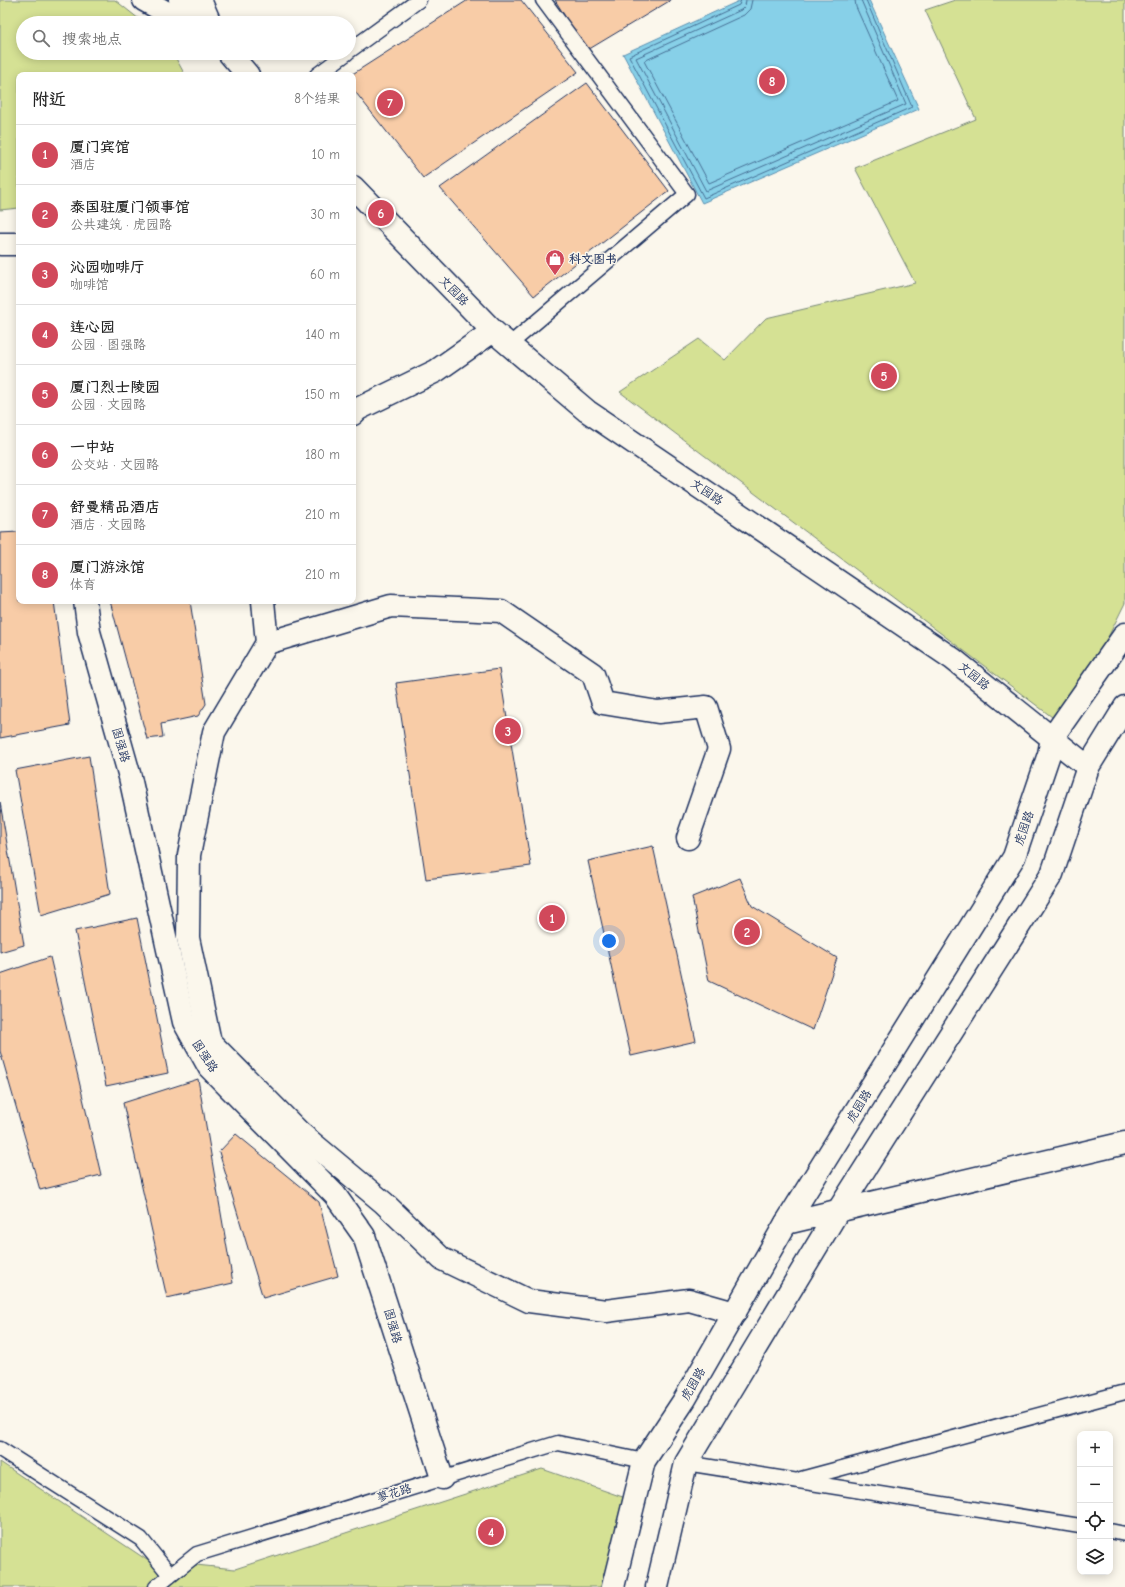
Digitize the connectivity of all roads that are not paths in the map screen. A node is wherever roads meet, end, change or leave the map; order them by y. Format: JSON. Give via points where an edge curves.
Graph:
{"nodes":[{"id":1,"x":144,"y":0,"type":"edge"},
{"id":2,"x":180,"y":0,"type":"edge"},
{"id":3,"x":200,"y":0,"type":"edge"},
{"id":4,"x":419,"y":0,"type":"edge"},
{"id":5,"x":543,"y":0,"type":"edge"},
{"id":6,"x":173,"y":16,"type":"edge"},
{"id":7,"x":195,"y":16,"type":"edge"},
{"id":8,"x":207,"y":16,"type":"edge"},
{"id":9,"x":356,"y":46,"type":"edge"},
{"id":10,"x":235,"y":60,"type":"edge"},
{"id":11,"x":337,"y":60,"type":"edge"},
{"id":12,"x":245,"y":72,"type":"edge"},
{"id":13,"x":321,"y":72,"type":"edge"},
{"id":14,"x":356,"y":190,"type":"edge"},
{"id":15,"x":0,"y":244,"type":"edge"},
{"id":16,"x":16,"y":244,"type":"edge"},
{"id":17,"x":493,"y":331,"type":"junction"},
{"id":18,"x":510,"y":345,"type":"junction"},
{"id":19,"x":356,"y":411,"type":"edge"},
{"id":20,"x":86,"y":604,"type":"edge"},
{"id":21,"x":263,"y":604,"type":"edge"},
{"id":22,"x":1125,"y":634,"type":"edge"},
{"id":23,"x":267,"y":643,"type":"junction"},
{"id":24,"x":1125,"y":707,"type":"edge"},
{"id":25,"x":1052,"y":738,"type":"junction"},
{"id":26,"x":1088,"y":767,"type":"junction"},
{"id":27,"x":688,"y":838,"type":"dead end"},
{"id":28,"x":1125,"y":1143,"type":"edge"},
{"id":29,"x":838,"y":1211,"type":"junction"},
{"id":30,"x":786,"y":1223,"type":"junction"},
{"id":31,"x":735,"y":1313,"type":"junction"},
{"id":32,"x":1125,"y":1392,"type":"edge"},
{"id":33,"x":0,"y":1449,"type":"edge"},
{"id":34,"x":644,"y":1461,"type":"junction"},
{"id":35,"x":686,"y":1462,"type":"junction"},
{"id":36,"x":442,"y":1478,"type":"junction"},
{"id":37,"x":796,"y":1480,"type":"junction"},
{"id":38,"x":1077,"y":1526,"type":"edge"},
{"id":39,"x":1113,"y":1532,"type":"edge"},
{"id":40,"x":1125,"y":1534,"type":"edge"},
{"id":41,"x":170,"y":1575,"type":"junction"},
{"id":42,"x":156,"y":1587,"type":"edge"},
{"id":43,"x":613,"y":1587,"type":"edge"},
{"id":44,"x":657,"y":1587,"type":"edge"}],
"edges":[{"from":1,"to":6,"type":"street"},
{"from":2,"to":7,"type":"street"},
{"from":3,"to":8,"type":"street"},
{"from":4,"to":9,"type":"lane"},
{"from":5,"to":18,"type":"lane","via":[[687,194]]},
{"from":10,"to":12,"type":"street"},
{"from":11,"to":13,"type":"lane"},
{"from":14,"to":17,"type":"street","name":"文园路"},
{"from":15,"to":16,"type":"street"},
{"from":17,"to":18,"type":"street","name":"文园路"},
{"from":17,"to":19,"type":"street","via":[[436,371]]},
{"from":18,"to":25,"type":"street","name":"文园路","via":[[587,411],[953,660]]},
{"from":20,"to":36,"type":"street","name":"图强路","via":[[89,632],[130,777],[184,1022],[209,1067],[335,1194],[364,1236]]},
{"from":21,"to":23,"type":"street"},
{"from":22,"to":25,"type":"street","name":"虎园路"},
{"from":23,"to":27,"type":"street","via":[[391,606],[501,611],[593,674],[603,703],[658,712],[706,707],[719,749]]},
{"from":23,"to":31,"type":"street","via":[[214,732],[189,855],[188,938],[210,1042],[299,1132],[384,1203],[442,1259],[529,1301],[606,1311],[689,1300]]},
{"from":24,"to":26,"type":"street"},
{"from":25,"to":26,"type":"street","name":"文园路"},
{"from":25,"to":30,"type":"street","name":"虎园路","via":[[1049,754],[1014,857]]},
{"from":26,"to":29,"type":"street","via":[[1052,874]]},
{"from":28,"to":29,"type":"street"},
{"from":29,"to":30,"type":"street"},
{"from":29,"to":35,"type":"street"},
{"from":30,"to":31,"type":"street","name":"虎园路"},
{"from":31,"to":34,"type":"street","name":"虎园路","via":[[685,1399]]},
{"from":32,"to":37,"type":"lane"},
{"from":33,"to":41,"type":"lane","via":[[141,1540]]},
{"from":34,"to":36,"type":"lane","name":"蓼花路","via":[[558,1443]]},
{"from":34,"to":43,"type":"street","name":"虎园路"},
{"from":35,"to":37,"type":"lane"},
{"from":35,"to":44,"type":"street"},
{"from":36,"to":41,"type":"lane","name":"蓼花路","via":[[197,1554]]},
{"from":37,"to":38,"type":"lane"},
{"from":39,"to":40,"type":"lane"},
{"from":41,"to":42,"type":"lane","name":"蓼花路"}]}
